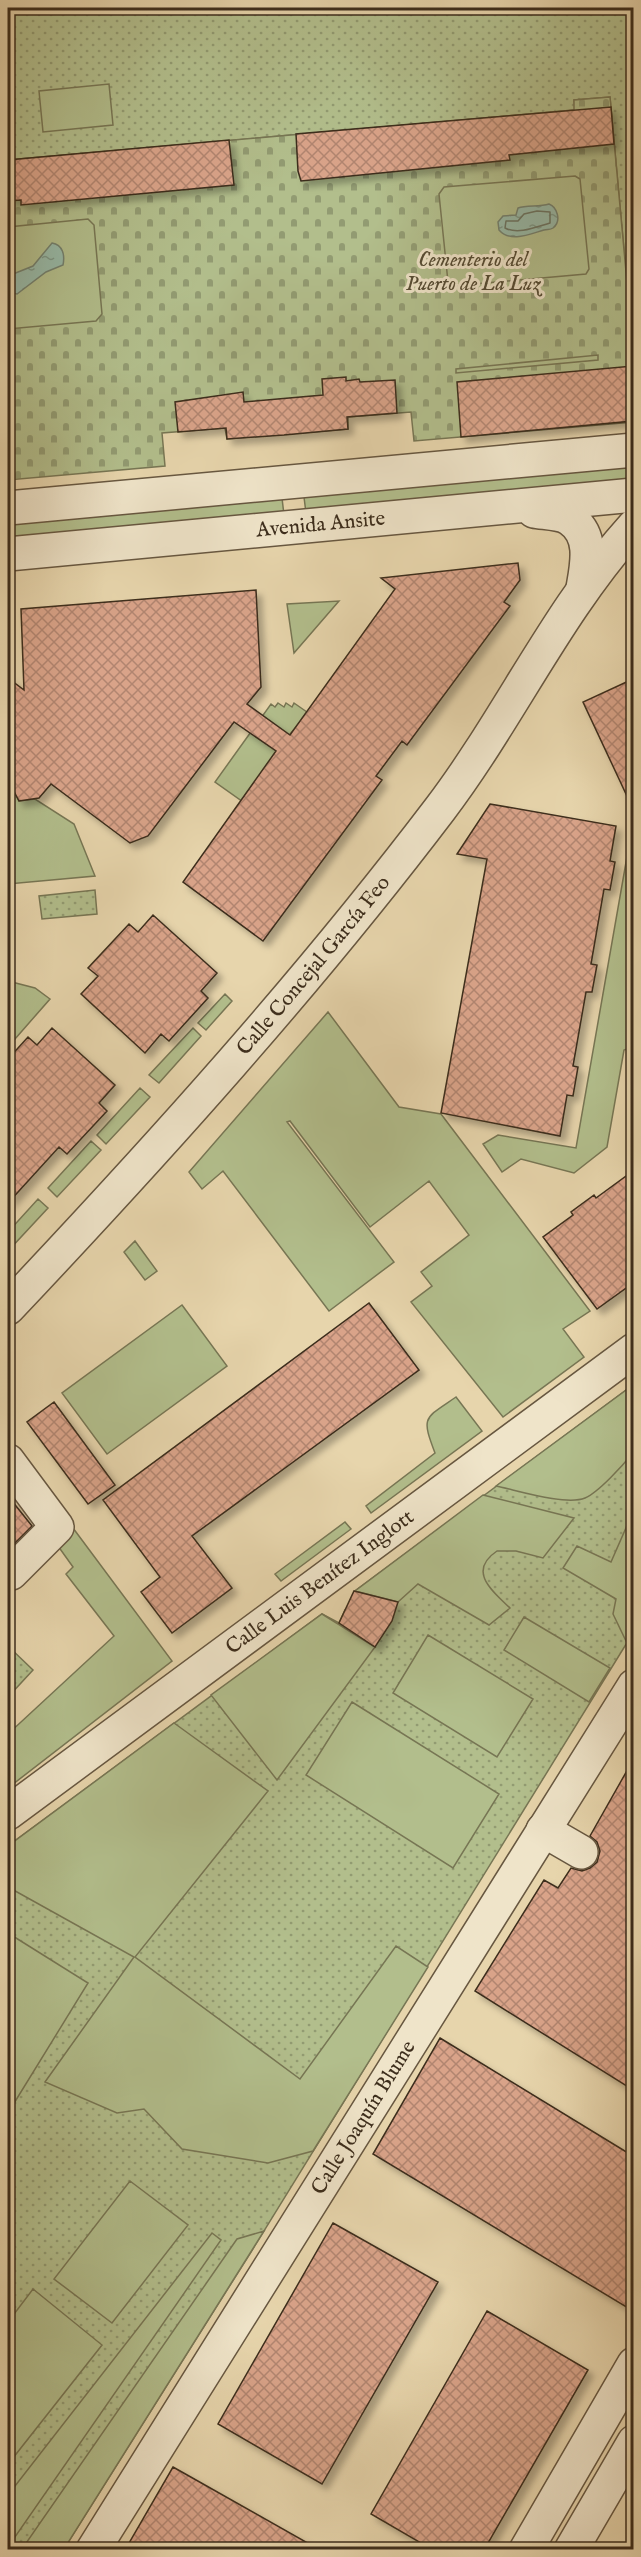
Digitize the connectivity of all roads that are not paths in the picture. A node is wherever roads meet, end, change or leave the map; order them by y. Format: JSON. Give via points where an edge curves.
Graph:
{"nodes":[{"id":1,"x":633,"y":450,"type":"edge"},
{"id":2,"x":633,"y":495,"type":"edge"},
{"id":3,"x":517,"y":507,"type":"junction"},
{"id":4,"x":8,"y":508,"type":"edge"},
{"id":5,"x":633,"y":526,"type":"edge"},
{"id":6,"x":8,"y":554,"type":"edge"},
{"id":7,"x":582,"y":593,"type":"junction"},
{"id":8,"x":8,"y":1308,"type":"edge"},
{"id":9,"x":633,"y":1350,"type":"edge"},
{"id":10,"x":8,"y":1461,"type":"edge"},
{"id":11,"x":11,"y":1573,"type":"dead end"},
{"id":12,"x":633,"y":1686,"type":"edge"},
{"id":13,"x":8,"y":1813,"type":"edge"},
{"id":14,"x":543,"y":1830,"type":"junction"},
{"id":15,"x":581,"y":1852,"type":"dead end"},
{"id":16,"x":633,"y":2364,"type":"edge"},
{"id":17,"x":633,"y":2442,"type":"edge"},
{"id":18,"x":93,"y":2550,"type":"edge"},
{"id":19,"x":526,"y":2550,"type":"edge"},
{"id":20,"x":571,"y":2550,"type":"edge"}],
"edges":[{"from":1,"to":4,"type":"street"},
{"from":2,"to":3,"type":"street","name":"Avenida Ansite"},
{"from":3,"to":6,"type":"street","name":"Avenida Ansite"},
{"from":3,"to":7,"type":"street","name":"Calle Concejal García Feo","via":[[570,518],[582,532],[588,553]]},
{"from":5,"to":7,"type":"street","name":"Calle Concejal García Feo","via":[[599,565]]},
{"from":7,"to":8,"type":"street","name":"Calle Concejal García Feo","via":[[442,806],[310,973],[122,1188]]},
{"from":9,"to":13,"type":"street","name":"Calle Luis Benítez Inglott"},
{"from":10,"to":11,"type":"street","via":[[57,1527]]},
{"from":12,"to":14,"type":"street","name":"Calle Joaquín Blume"},
{"from":14,"to":15,"type":"street"},
{"from":14,"to":18,"type":"street","name":"Calle Joaquín Blume"},
{"from":16,"to":19,"type":"street"},
{"from":17,"to":20,"type":"street"}]}
